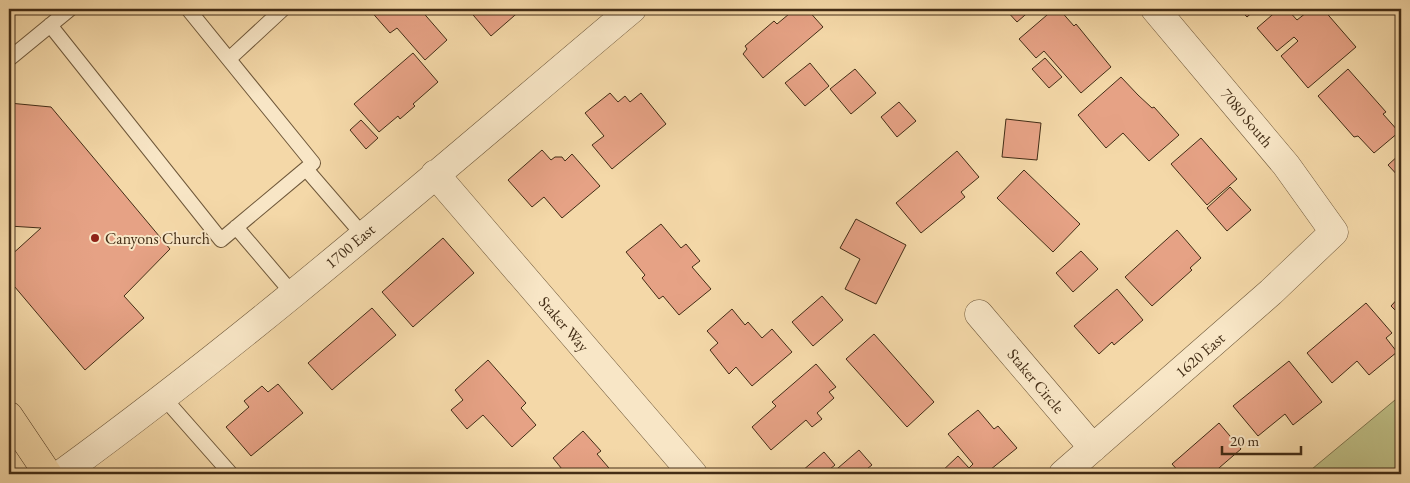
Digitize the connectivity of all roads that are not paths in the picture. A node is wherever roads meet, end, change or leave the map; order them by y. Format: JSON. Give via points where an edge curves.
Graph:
{"nodes":[{"id":1,"x":70,"y":9,"type":"edge"},
{"id":2,"x":188,"y":9,"type":"edge"},
{"id":3,"x":283,"y":9,"type":"edge"},
{"id":4,"x":632,"y":9,"type":"edge"},
{"id":5,"x":1155,"y":9,"type":"edge"},
{"id":6,"x":50,"y":25,"type":"junction"},
{"id":7,"x":9,"y":59,"type":"edge"},
{"id":8,"x":229,"y":59,"type":"junction"},
{"id":9,"x":306,"y":169,"type":"junction"},
{"id":10,"x":435,"y":174,"type":"junction"},
{"id":11,"x":236,"y":227,"type":"junction"},
{"id":12,"x":1334,"y":232,"type":"joint"},
{"id":13,"x":363,"y":236,"type":"junction"},
{"id":14,"x":292,"y":294,"type":"junction"},
{"id":15,"x":979,"y":314,"type":"dead end"},
{"id":16,"x":164,"y":398,"type":"junction"},
{"id":17,"x":9,"y":416,"type":"edge"},
{"id":18,"x":1093,"y":448,"type":"junction"},
{"id":19,"x":48,"y":474,"type":"edge"},
{"id":20,"x":61,"y":474,"type":"edge"},
{"id":21,"x":231,"y":474,"type":"edge"},
{"id":22,"x":693,"y":474,"type":"edge"},
{"id":23,"x":1063,"y":474,"type":"edge"}],
"edges":[{"from":1,"to":6,"type":"lane"},
{"from":2,"to":8,"type":"lane"},
{"from":3,"to":8,"type":"lane"},
{"from":4,"to":10,"type":"street","name":"1700 East"},
{"from":5,"to":12,"type":"street","name":"7080 South","via":[[1286,165]]},
{"from":6,"to":7,"type":"lane"},
{"from":6,"to":11,"type":"lane","via":[[221,240]]},
{"from":8,"to":9,"type":"lane","via":[[312,163]]},
{"from":9,"to":11,"type":"lane"},
{"from":9,"to":13,"type":"lane"},
{"from":10,"to":13,"type":"street","name":"1700 East"},
{"from":10,"to":22,"type":"street","name":"Staker Way"},
{"from":11,"to":14,"type":"lane"},
{"from":12,"to":18,"type":"street","name":"1620 East","via":[[1271,292]]},
{"from":13,"to":14,"type":"street","name":"1700 East"},
{"from":14,"to":16,"type":"street","name":"1700 East"},
{"from":15,"to":18,"type":"street","name":"Staker Circle"},
{"from":16,"to":20,"type":"street","name":"1700 East"},
{"from":16,"to":21,"type":"lane"},
{"from":17,"to":19,"type":"main road"},
{"from":18,"to":23,"type":"street","name":"1620 East"}]}
